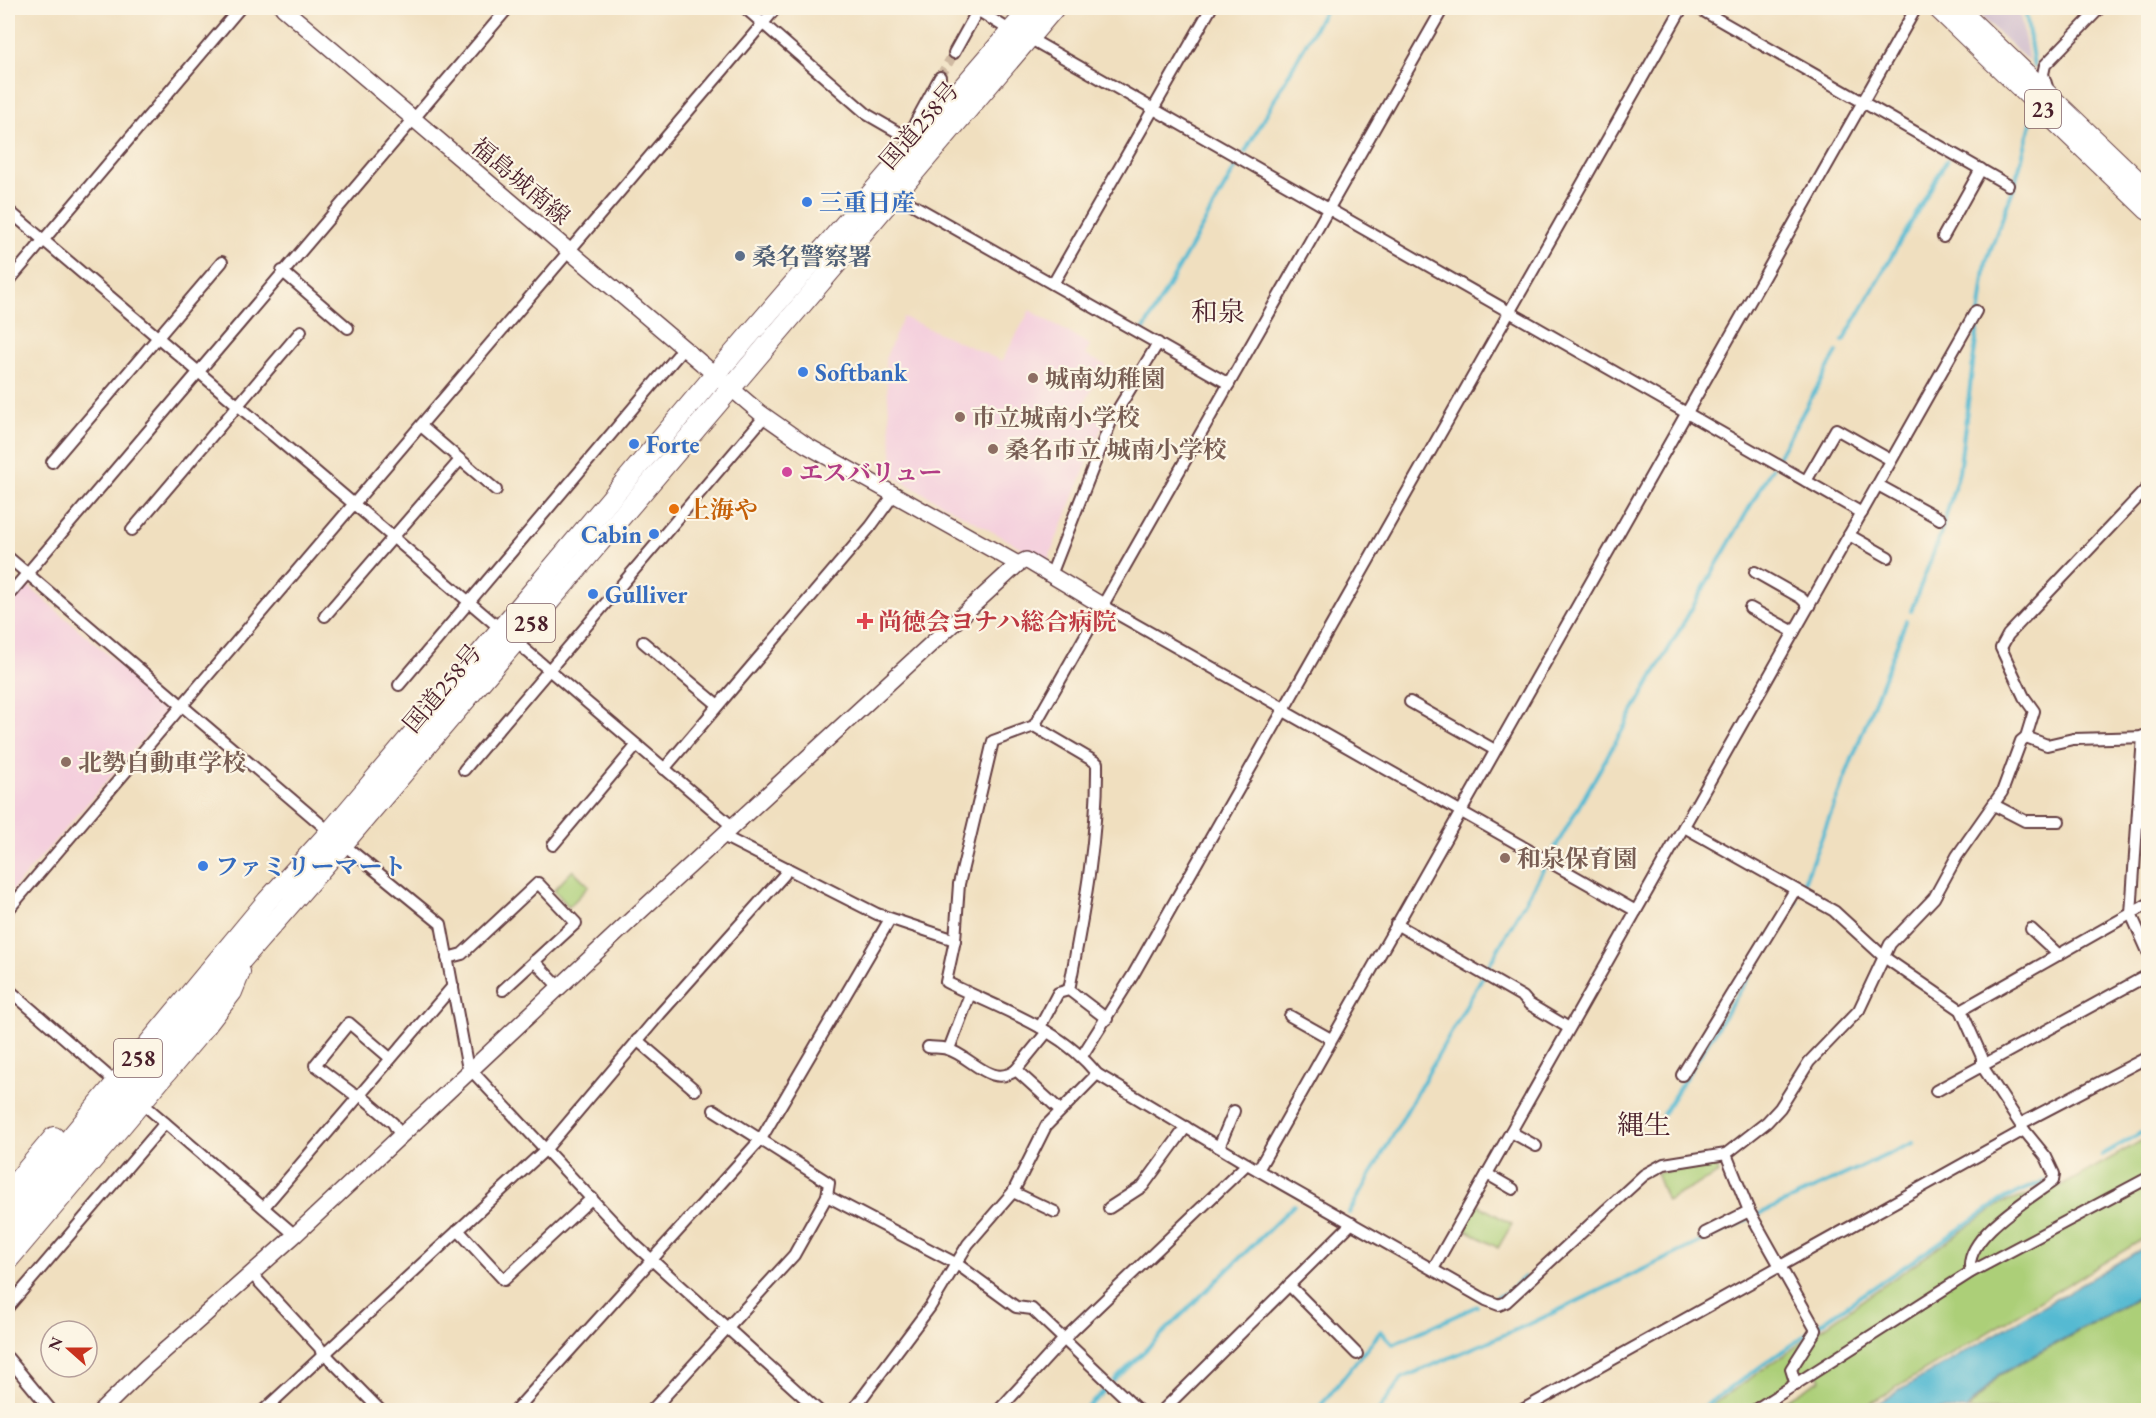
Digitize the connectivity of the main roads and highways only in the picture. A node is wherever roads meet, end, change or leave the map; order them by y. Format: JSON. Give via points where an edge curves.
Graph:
{"nodes":[{"id":1,"x":1031,"y":8,"type":"edge"},
{"id":2,"x":1054,"y":8,"type":"edge"},
{"id":3,"x":1938,"y":8,"type":"edge"},
{"id":4,"x":1958,"y":8,"type":"edge"},
{"id":5,"x":1020,"y":34,"type":"junction"},
{"id":6,"x":2148,"y":191,"type":"edge"},
{"id":7,"x":2148,"y":210,"type":"edge"},
{"id":8,"x":509,"y":636,"type":"junction"},
{"id":9,"x":337,"y":838,"type":"junction"},
{"id":10,"x":267,"y":901,"type":"junction"},
{"id":11,"x":248,"y":953,"type":"junction"},
{"id":12,"x":8,"y":1191,"type":"edge"},
{"id":13,"x":8,"y":1213,"type":"edge"},
{"id":14,"x":8,"y":1238,"type":"edge"},
{"id":15,"x":8,"y":1260,"type":"edge"}],
"edges":[{"from":1,"to":5,"type":"highway","name":"国道258号","number":"258"},
{"from":2,"to":5,"type":"highway","name":"国道258号","number":"258"},
{"from":3,"to":7,"type":"highway","number":"23"},
{"from":4,"to":6,"type":"highway","number":"23"},
{"from":5,"to":8,"type":"highway","name":"国道258号","number":"258","via":[[894,194],[730,389]]},
{"from":5,"to":8,"type":"highway","name":"国道258号","number":"258","via":[[915,142],[714,376]]},
{"from":8,"to":9,"type":"highway","name":"国道258号","number":"258"},
{"from":9,"to":10,"type":"highway","name":"国道258号","number":"258"},
{"from":9,"to":11,"type":"highway","name":"国道258号","number":"258"},
{"from":10,"to":12,"type":"highway","via":[[228,932]]},
{"from":10,"to":13,"type":"highway","name":"国道258号","number":"258"},
{"from":11,"to":14,"type":"highway","name":"国道258号","number":"258"},
{"from":11,"to":15,"type":"highway","via":[[232,992],[205,1027]]}]}
